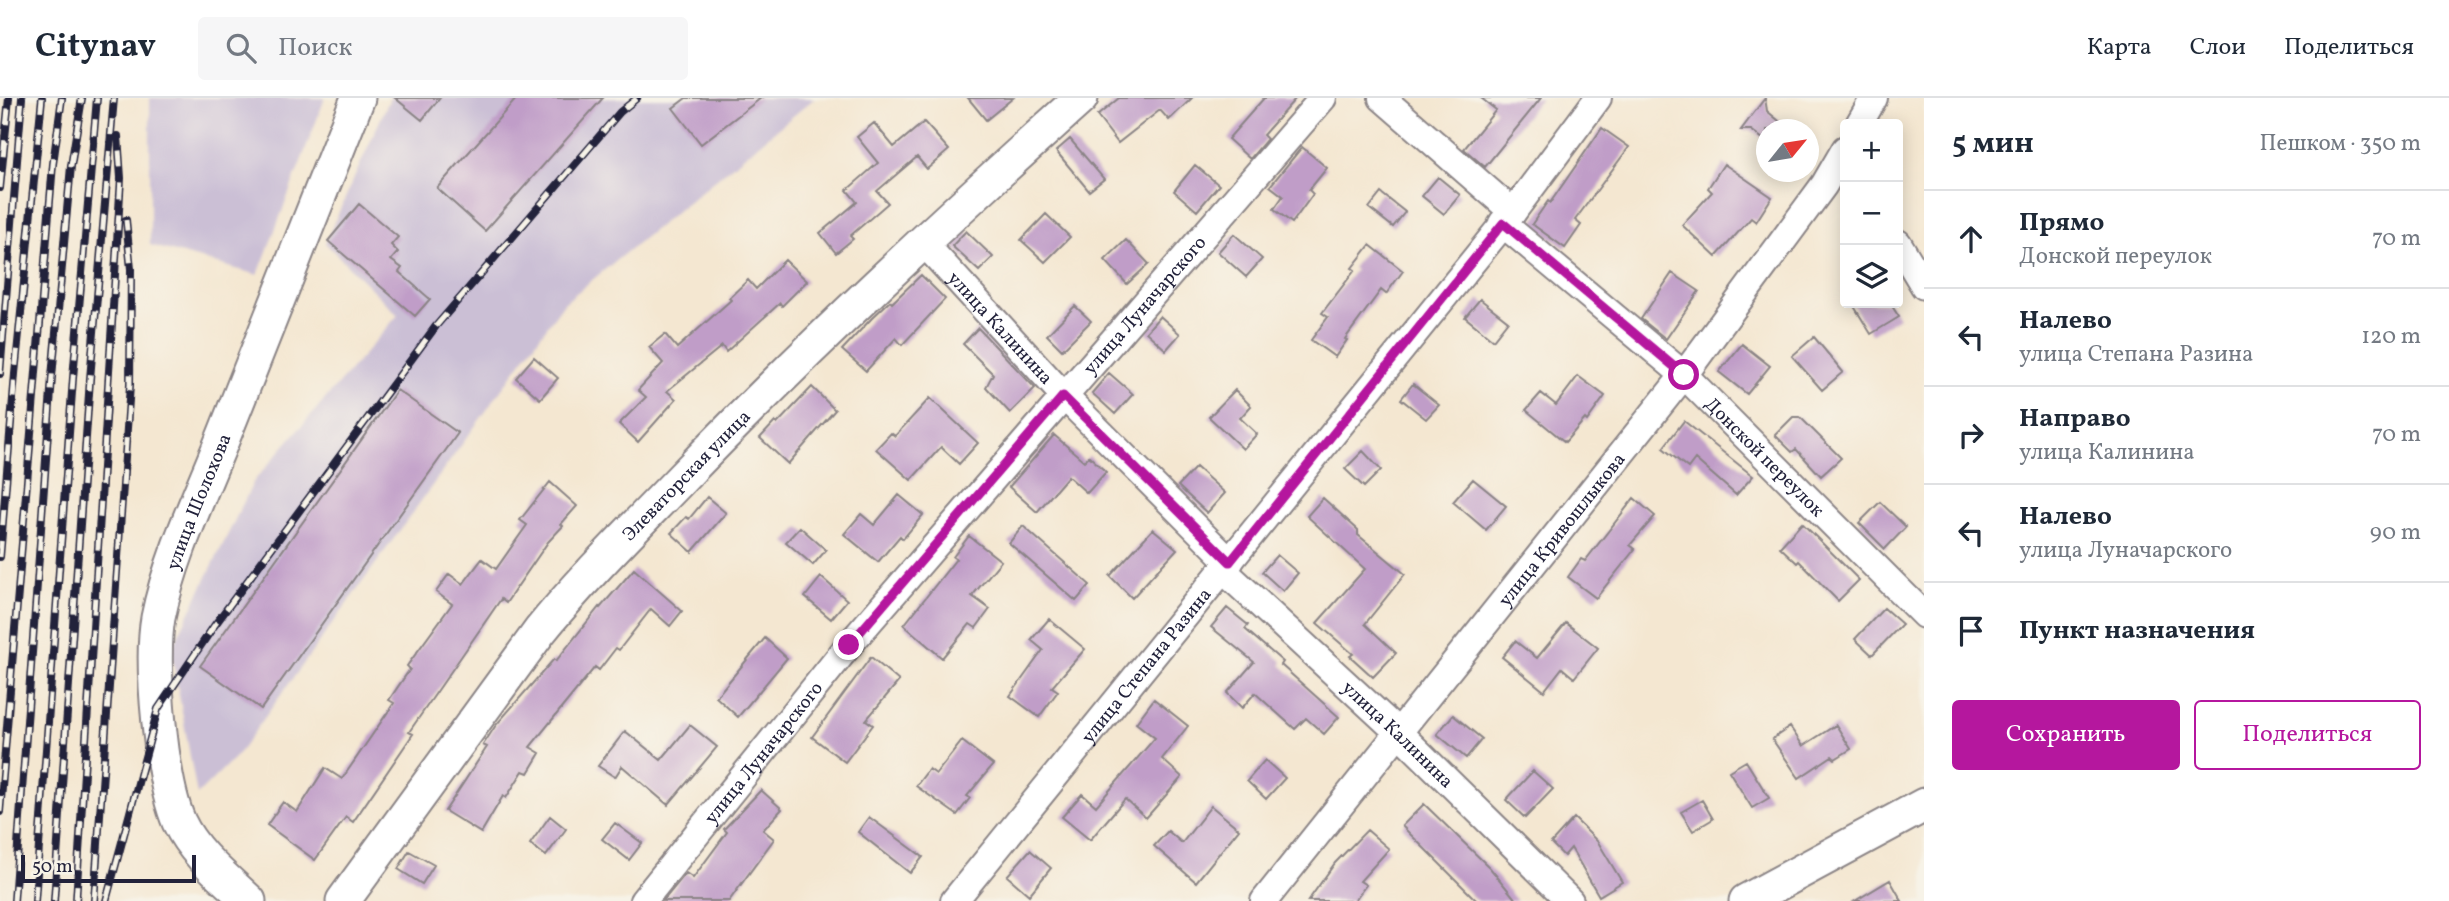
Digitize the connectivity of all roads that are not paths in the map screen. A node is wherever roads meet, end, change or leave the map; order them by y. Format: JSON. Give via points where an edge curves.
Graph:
{"nodes":[{"id":1,"x":358,"y":98,"type":"edge"},
{"id":2,"x":1081,"y":98,"type":"edge"},
{"id":3,"x":1323,"y":98,"type":"edge"},
{"id":4,"x":1382,"y":98,"type":"edge"},
{"id":5,"x":1598,"y":98,"type":"edge"},
{"id":6,"x":1874,"y":98,"type":"edge"},
{"id":7,"x":1862,"y":119,"type":"edge"},
{"id":8,"x":1840,"y":166,"type":"edge"},
{"id":9,"x":1508,"y":217,"type":"junction"},
{"id":10,"x":922,"y":241,"type":"junction"},
{"id":11,"x":1899,"y":245,"type":"edge"},
{"id":12,"x":1924,"y":286,"type":"edge"},
{"id":13,"x":1684,"y":375,"type":"junction"},
{"id":14,"x":1063,"y":396,"type":"junction"},
{"id":15,"x":1226,"y":566,"type":"junction"},
{"id":16,"x":1924,"y":615,"type":"edge"},
{"id":17,"x":1398,"y":732,"type":"junction"},
{"id":18,"x":1924,"y":805,"type":"edge"},
{"id":19,"x":249,"y":901,"type":"edge"},
{"id":20,"x":343,"y":901,"type":"edge"},
{"id":21,"x":643,"y":901,"type":"edge"},
{"id":22,"x":954,"y":901,"type":"edge"},
{"id":23,"x":1264,"y":901,"type":"edge"},
{"id":24,"x":1570,"y":901,"type":"edge"},
{"id":25,"x":1746,"y":901,"type":"edge"}],
"edges":[{"from":1,"to":19,"type":"street","name":"улица Шолохова","via":[[183,541],[158,620],[158,709],[179,821],[191,843]]},
{"from":2,"to":10,"type":"street","name":"Элеваторская улица"},
{"from":3,"to":14,"type":"street","name":"улица Луначарского"},
{"from":4,"to":9,"type":"street","name":"Донской переулок"},
{"from":5,"to":9,"type":"street","name":"улица Степана Разина"},
{"from":6,"to":7,"type":"street"},
{"from":8,"to":13,"type":"street","name":"улица Кривошлыкова"},
{"from":9,"to":13,"type":"street","name":"Донской переулок"},
{"from":9,"to":15,"type":"street","name":"улица Степана Разина"},
{"from":10,"to":14,"type":"street","name":"улица Калинина"},
{"from":10,"to":20,"type":"street","name":"Элеваторская улица","via":[[739,418],[572,592]]},
{"from":11,"to":12,"type":"street"},
{"from":13,"to":16,"type":"street","name":"Донской переулок"},
{"from":13,"to":17,"type":"street","name":"улица Кривошлыкова"},
{"from":14,"to":15,"type":"street","name":"улица Калинина"},
{"from":14,"to":21,"type":"street","name":"улица Луначарского","via":[[849,645]]},
{"from":15,"to":17,"type":"street","name":"улица Калинина"},
{"from":15,"to":22,"type":"street","name":"улица Степана Разина"},
{"from":17,"to":23,"type":"street","name":"улица Кривошлыкова"},
{"from":17,"to":24,"type":"street","name":"улица Калинина"},
{"from":18,"to":25,"type":"street"}]}
